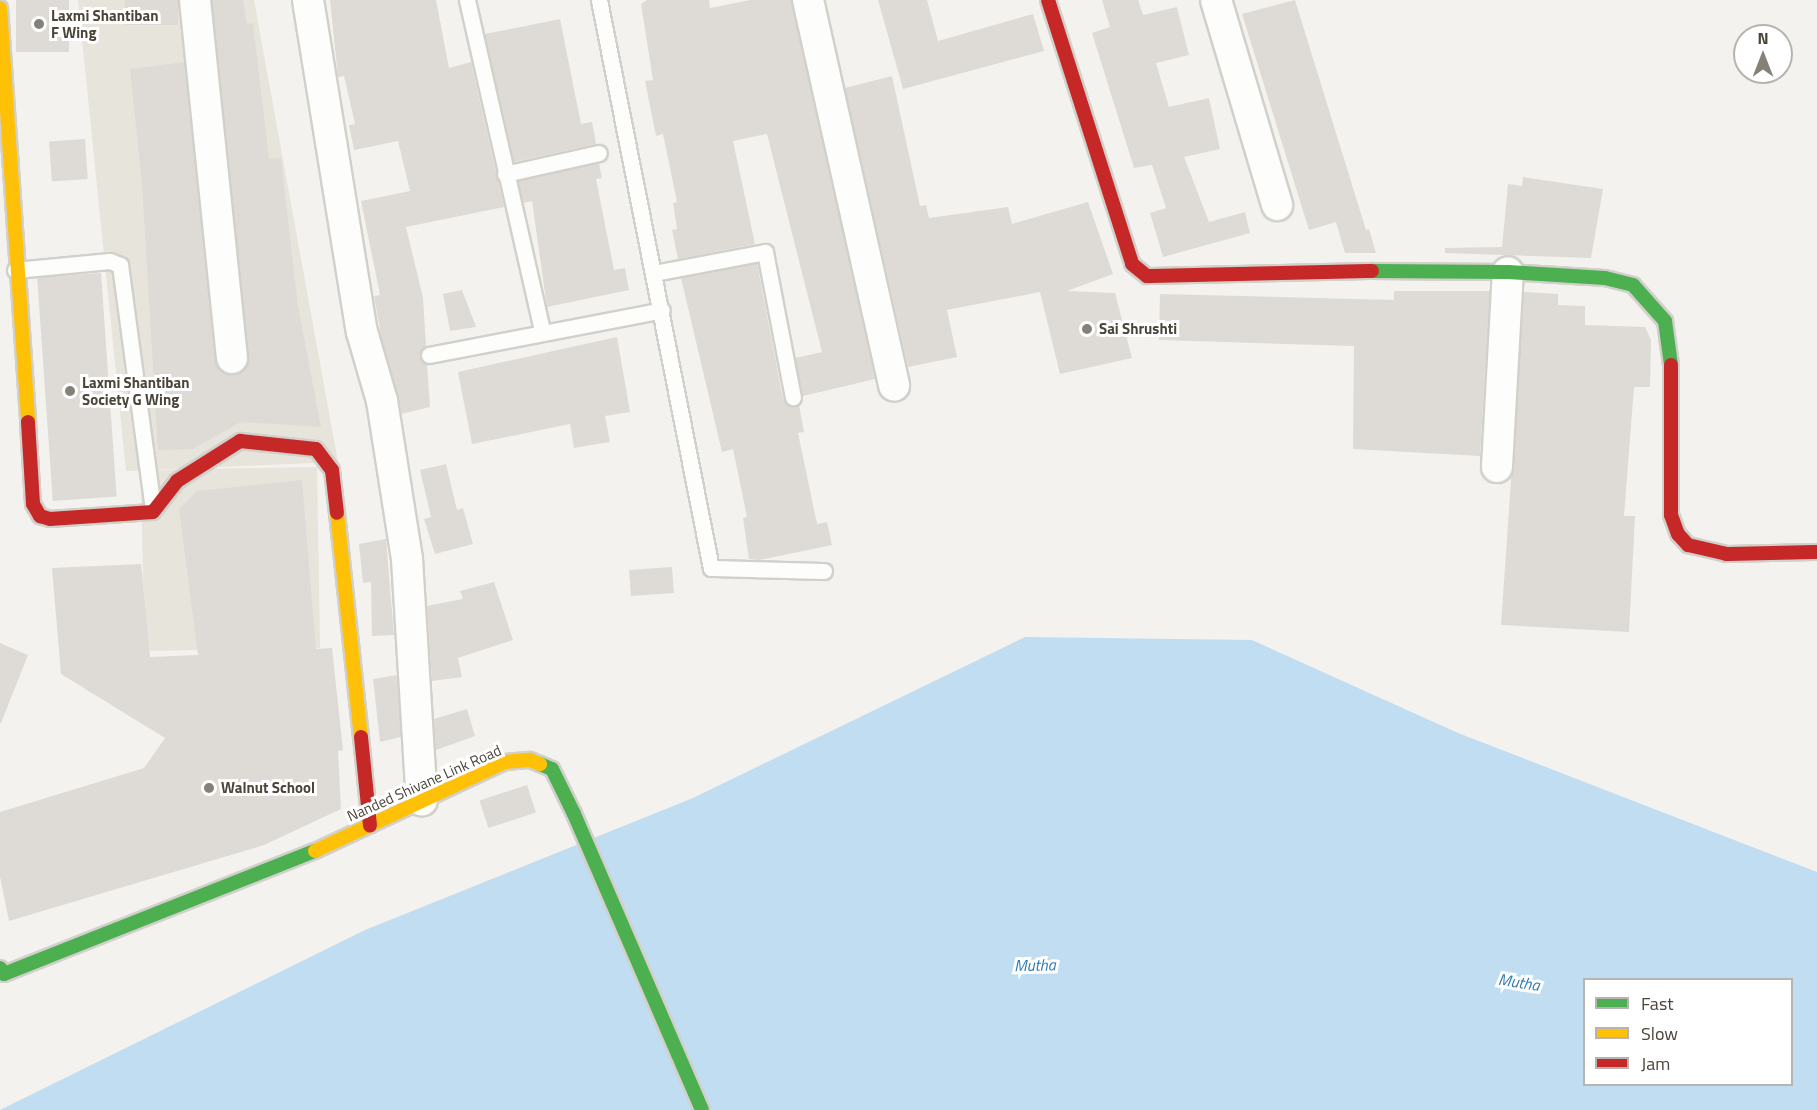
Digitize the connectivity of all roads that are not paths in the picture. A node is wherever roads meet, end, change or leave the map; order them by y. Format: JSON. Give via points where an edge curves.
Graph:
{"nodes":[{"id":1,"x":195,"y":0,"type":"edge"},
{"id":2,"x":308,"y":0,"type":"edge"},
{"id":3,"x":468,"y":0,"type":"edge"},
{"id":4,"x":599,"y":0,"type":"edge"},
{"id":5,"x":808,"y":0,"type":"edge"},
{"id":6,"x":1048,"y":0,"type":"edge"},
{"id":7,"x":1216,"y":0,"type":"edge"},
{"id":8,"x":0,"y":8,"type":"edge"},
{"id":9,"x":3,"y":107,"type":"edge"},
{"id":10,"x":599,"y":153,"type":"dead end"},
{"id":11,"x":505,"y":174,"type":"junction"},
{"id":12,"x":1276,"y":205,"type":"dead end"},
{"id":13,"x":15,"y":270,"type":"junction"},
{"id":14,"x":1508,"y":272,"type":"junction"},
{"id":15,"x":654,"y":273,"type":"junction"},
{"id":16,"x":662,"y":310,"type":"junction"},
{"id":17,"x":542,"y":331,"type":"junction"},
{"id":18,"x":429,"y":355,"type":"dead end"},
{"id":19,"x":232,"y":358,"type":"dead end"},
{"id":20,"x":894,"y":386,"type":"dead end"},
{"id":21,"x":793,"y":397,"type":"dead end"},
{"id":22,"x":1497,"y":467,"type":"dead end"},
{"id":23,"x":153,"y":512,"type":"junction"},
{"id":24,"x":1817,"y":552,"type":"edge"},
{"id":25,"x":824,"y":571,"type":"dead end"},
{"id":26,"x":422,"y":801,"type":"junction"},
{"id":27,"x":370,"y":826,"type":"junction"},
{"id":28,"x":0,"y":968,"type":"edge"},
{"id":29,"x":702,"y":1110,"type":"edge"}],
"edges":[{"from":1,"to":19,"type":"street"},
{"from":2,"to":26,"type":"street","via":[[362,332],[382,401],[407,559]]},
{"from":3,"to":11,"type":"lane"},
{"from":4,"to":15,"type":"lane"},
{"from":5,"to":20,"type":"street"},
{"from":6,"to":14,"type":"street","via":[[1132,264],[1147,276],[1284,271]]},
{"from":7,"to":12,"type":"street"},
{"from":8,"to":9,"type":"street"},
{"from":9,"to":13,"type":"street"},
{"from":10,"to":11,"type":"lane"},
{"from":11,"to":17,"type":"lane"},
{"from":13,"to":23,"type":"lane","via":[[110,261],[120,265]]},
{"from":13,"to":23,"type":"street","via":[[33,504],[40,516],[50,519]]},
{"from":14,"to":22,"type":"street"},
{"from":14,"to":24,"type":"street","via":[[1605,278],[1633,285],[1665,321],[1671,340],[1671,515],[1678,534],[1688,545],[1726,554]]},
{"from":15,"to":16,"type":"lane"},
{"from":15,"to":21,"type":"lane","via":[[765,252]]},
{"from":16,"to":17,"type":"lane"},
{"from":16,"to":25,"type":"lane","via":[[711,568]]},
{"from":17,"to":18,"type":"lane"},
{"from":23,"to":27,"type":"street","via":[[177,481],[240,441],[316,450],[332,470]]},
{"from":26,"to":27,"type":"street","name":"Nanded Shivane Link Road"},
{"from":26,"to":29,"type":"street","name":"Nanded Shivane Link Road","via":[[505,762],[530,759],[552,769]]},
{"from":27,"to":28,"type":"street","name":"Nanded Shivane Link Road","via":[[268,873],[4,974]]}]}
